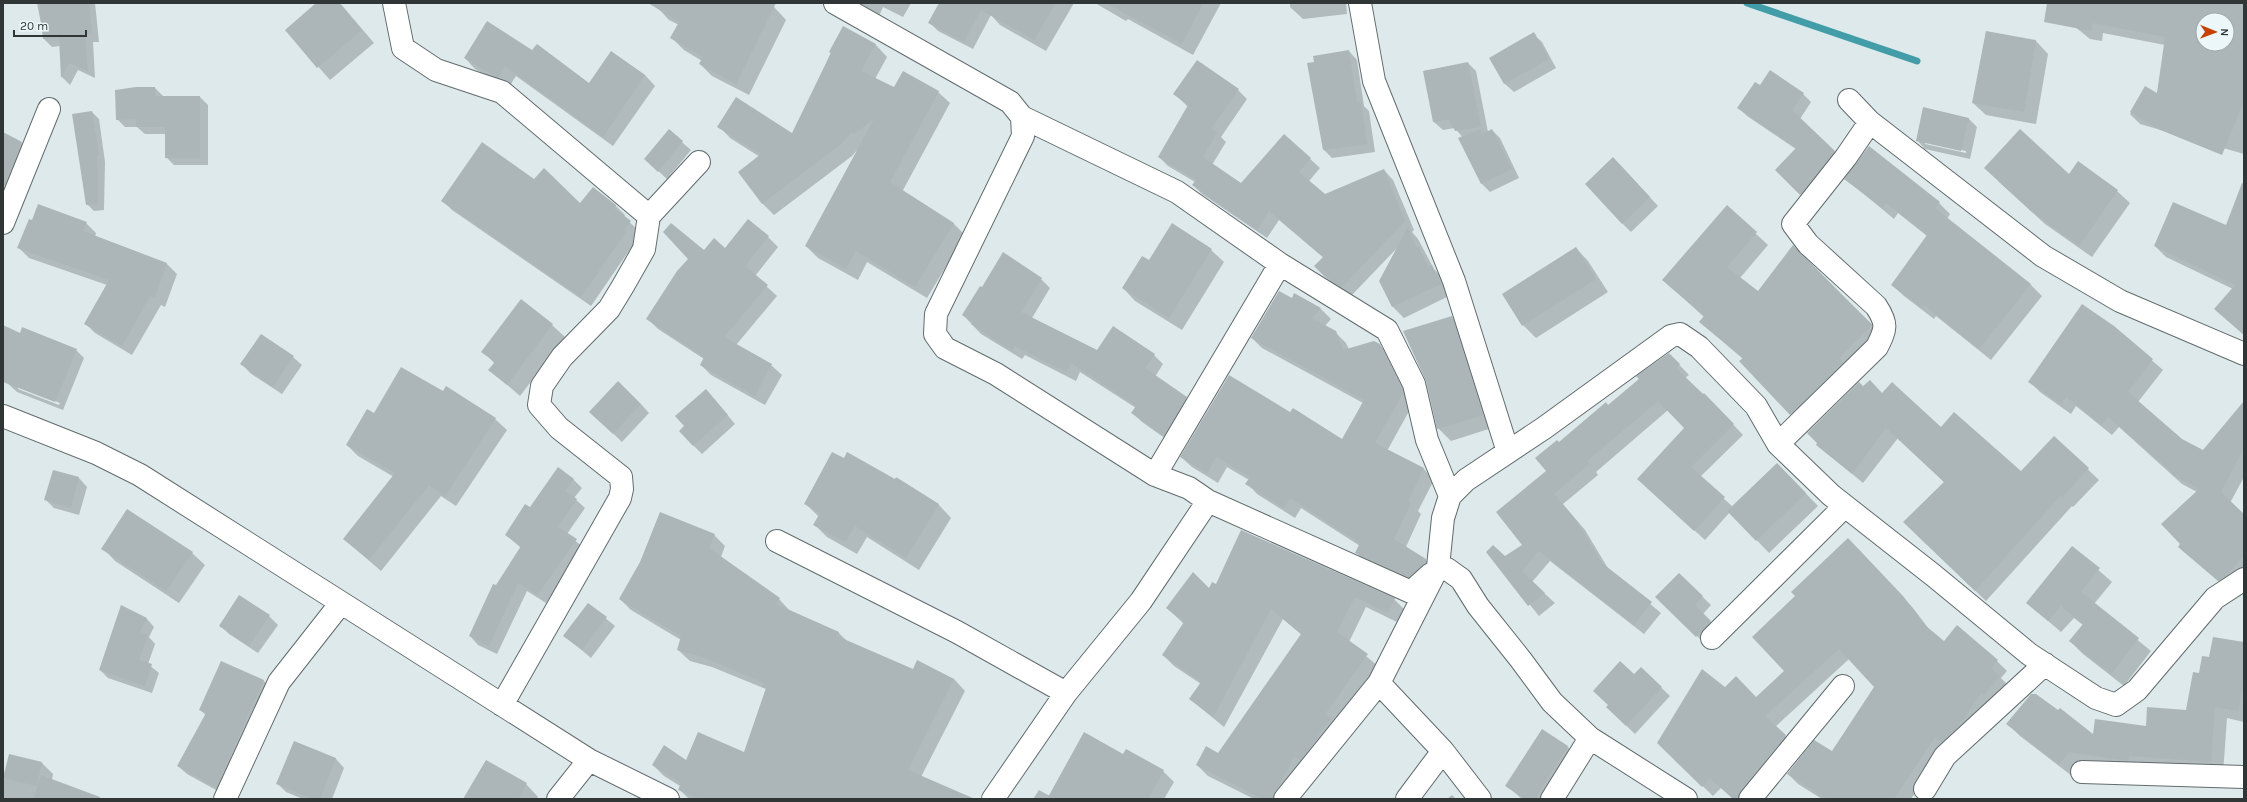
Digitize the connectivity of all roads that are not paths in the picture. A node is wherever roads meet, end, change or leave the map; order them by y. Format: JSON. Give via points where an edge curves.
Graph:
{"nodes":[{"id":1,"x":394,"y":3,"type":"edge"},
{"id":2,"x":835,"y":3,"type":"edge"},
{"id":3,"x":1360,"y":3,"type":"edge"},
{"id":4,"x":1849,"y":100,"type":"dead end"},
{"id":5,"x":48,"y":109,"type":"dead end"},
{"id":6,"x":1022,"y":117,"type":"junction"},
{"id":7,"x":1870,"y":122,"type":"junction"},
{"id":8,"x":699,"y":162,"type":"dead end"},
{"id":9,"x":649,"y":216,"type":"junction"},
{"id":10,"x":3,"y":224,"type":"edge"},
{"id":11,"x":1280,"y":264,"type":"junction"},
{"id":12,"x":2244,"y":354,"type":"edge"},
{"id":13,"x":3,"y":416,"type":"edge"},
{"id":14,"x":1778,"y":444,"type":"junction"},
{"id":15,"x":1508,"y":452,"type":"junction"},
{"id":16,"x":1154,"y":475,"type":"junction"},
{"id":17,"x":1450,"y":496,"type":"junction"},
{"id":18,"x":1208,"y":501,"type":"junction"},
{"id":19,"x":1845,"y":506,"type":"junction"},
{"id":20,"x":777,"y":541,"type":"dead end"},
{"id":21,"x":1438,"y":568,"type":"junction"},
{"id":22,"x":2244,"y":579,"type":"edge"},
{"id":23,"x":341,"y":603,"type":"junction"},
{"id":24,"x":1712,"y":638,"type":"dead end"},
{"id":25,"x":2044,"y":664,"type":"junction"},
{"id":26,"x":1380,"y":683,"type":"junction"},
{"id":27,"x":1843,"y":686,"type":"dead end"},
{"id":28,"x":1066,"y":693,"type":"junction"},
{"id":29,"x":502,"y":705,"type":"junction"},
{"id":30,"x":1590,"y":738,"type":"junction"},
{"id":31,"x":1443,"y":751,"type":"junction"},
{"id":32,"x":589,"y":760,"type":"junction"},
{"id":33,"x":2082,"y":772,"type":"dead end"},
{"id":34,"x":2244,"y":777,"type":"edge"},
{"id":35,"x":1926,"y":789,"type":"dead end"},
{"id":36,"x":225,"y":799,"type":"edge"},
{"id":37,"x":558,"y":799,"type":"edge"},
{"id":38,"x":668,"y":799,"type":"edge"},
{"id":39,"x":993,"y":799,"type":"edge"},
{"id":40,"x":1285,"y":799,"type":"edge"},
{"id":41,"x":1407,"y":799,"type":"edge"},
{"id":42,"x":1480,"y":799,"type":"edge"},
{"id":43,"x":1552,"y":799,"type":"edge"},
{"id":44,"x":1686,"y":799,"type":"edge"},
{"id":45,"x":1750,"y":799,"type":"edge"}],
"edges":[{"from":1,"to":9,"type":"street","via":[[403,48],[436,70],[502,92]]},
{"from":2,"to":6,"type":"street","via":[[1010,102]]},
{"from":3,"to":15,"type":"street","via":[[1374,80],[1454,281]]},
{"from":4,"to":7,"type":"street"},
{"from":5,"to":10,"type":"street"},
{"from":6,"to":11,"type":"street","via":[[1177,192]]},
{"from":6,"to":16,"type":"street","via":[[1023,136],[936,314],[935,334],[945,348],[996,374]]},
{"from":7,"to":12,"type":"street","via":[[2043,256],[2120,301]]},
{"from":7,"to":14,"type":"street","via":[[1838,168],[1793,224],[1808,244],[1876,306],[1883,317],[1885,329],[1877,347]]},
{"from":8,"to":9,"type":"street"},
{"from":9,"to":29,"type":"street","via":[[644,249],[624,286],[609,309],[562,356],[542,386],[539,404],[559,428],[621,477],[622,488],[620,498]]},
{"from":11,"to":16,"type":"street"},
{"from":11,"to":17,"type":"street","via":[[1387,330],[1414,384],[1427,440]]},
{"from":13,"to":23,"type":"street","via":[[96,453],[140,475]]},
{"from":14,"to":15,"type":"street","via":[[1756,406],[1699,347],[1680,334],[1671,336]]},
{"from":14,"to":19,"type":"street"},
{"from":15,"to":17,"type":"street","via":[[1466,480]]},
{"from":16,"to":18,"type":"street","via":[[1189,488]]},
{"from":17,"to":21,"type":"street","via":[[1443,518]]},
{"from":18,"to":21,"type":"street","via":[[1411,592]]},
{"from":18,"to":28,"type":"street","via":[[1141,601]]},
{"from":19,"to":24,"type":"street"},
{"from":19,"to":25,"type":"street"},
{"from":20,"to":28,"type":"street","via":[[957,632]]},
{"from":21,"to":26,"type":"street"},
{"from":21,"to":30,"type":"street","via":[[1448,569],[1461,579],[1478,606],[1552,702]]},
{"from":22,"to":25,"type":"street","via":[[2215,598],[2137,690],[2116,705],[2096,698]]},
{"from":23,"to":29,"type":"street"},
{"from":23,"to":36,"type":"street","via":[[279,682]]},
{"from":25,"to":35,"type":"street","via":[[1945,756]]},
{"from":26,"to":31,"type":"street"},
{"from":26,"to":40,"type":"street"},
{"from":27,"to":45,"type":"street"},
{"from":28,"to":39,"type":"street"},
{"from":29,"to":32,"type":"street"},
{"from":30,"to":43,"type":"street"},
{"from":30,"to":44,"type":"street"},
{"from":31,"to":41,"type":"street"},
{"from":31,"to":42,"type":"street"},
{"from":32,"to":37,"type":"street"},
{"from":32,"to":38,"type":"street"},
{"from":33,"to":34,"type":"street"}]}
